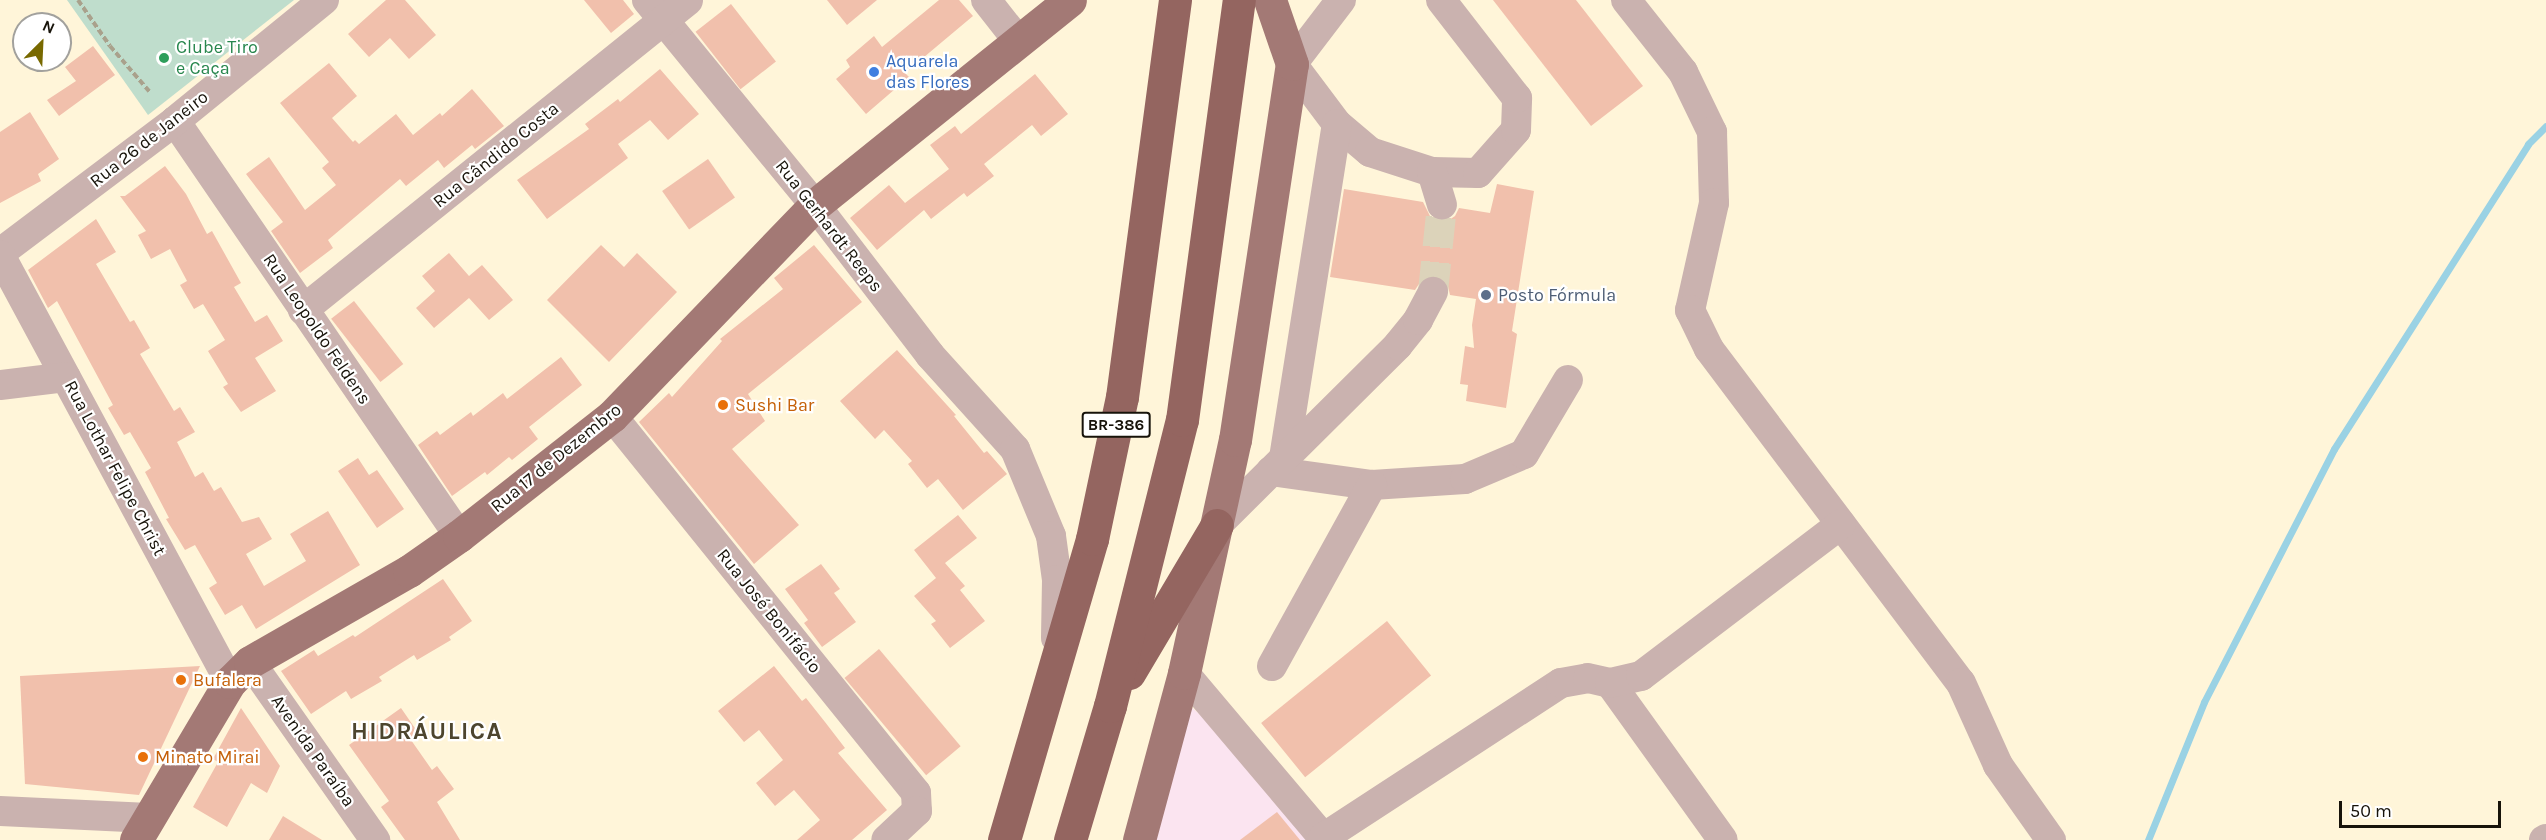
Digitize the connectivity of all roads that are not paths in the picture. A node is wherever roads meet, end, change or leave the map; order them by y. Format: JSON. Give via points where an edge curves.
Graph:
{"nodes":[{"id":1,"x":324,"y":0,"type":"edge"},
{"id":2,"x":688,"y":0,"type":"edge"},
{"id":3,"x":986,"y":0,"type":"edge"},
{"id":4,"x":1070,"y":0,"type":"edge"},
{"id":5,"x":1175,"y":0,"type":"edge"},
{"id":6,"x":1239,"y":0,"type":"edge"},
{"id":7,"x":1270,"y":0,"type":"edge"},
{"id":8,"x":1341,"y":0,"type":"edge"},
{"id":9,"x":1440,"y":0,"type":"edge"},
{"id":10,"x":1626,"y":0,"type":"edge"},
{"id":11,"x":655,"y":10,"type":"edge"},
{"id":12,"x":1019,"y":42,"type":"junction"},
{"id":13,"x":1292,"y":64,"type":"junction"},
{"id":14,"x":175,"y":121,"type":"junction"},
{"id":15,"x":1336,"y":124,"type":"junction"},
{"id":16,"x":1432,"y":172,"type":"junction"},
{"id":17,"x":815,"y":205,"type":"junction"},
{"id":18,"x":1442,"y":205,"type":"tunnel mouth"},
{"id":19,"x":0,"y":254,"type":"edge"},
{"id":20,"x":1433,"y":292,"type":"tunnel mouth"},
{"id":21,"x":303,"y":310,"type":"junction"},
{"id":22,"x":66,"y":377,"type":"junction"},
{"id":23,"x":1568,"y":380,"type":"dead end"},
{"id":24,"x":0,"y":386,"type":"edge"},
{"id":25,"x":612,"y":416,"type":"junction"},
{"id":26,"x":1278,"y":465,"type":"junction"},
{"id":27,"x":1371,"y":485,"type":"junction"},
{"id":28,"x":1841,"y":524,"type":"junction"},
{"id":29,"x":1217,"y":525,"type":"junction"},
{"id":30,"x":459,"y":536,"type":"junction"},
{"id":31,"x":1272,"y":666,"type":"dead end"},
{"id":32,"x":240,"y":672,"type":"junction"},
{"id":33,"x":1184,"y":673,"type":"junction"},
{"id":34,"x":1052,"y":677,"type":"junction"},
{"id":35,"x":1610,"y":683,"type":"junction"},
{"id":36,"x":1110,"y":706,"type":"junction"},
{"id":37,"x":0,"y":811,"type":"edge"},
{"id":38,"x":143,"y":829,"type":"edge"},
{"id":39,"x":1324,"y":839,"type":"edge"},
{"id":40,"x":375,"y":840,"type":"edge"},
{"id":41,"x":886,"y":840,"type":"edge"},
{"id":42,"x":1004,"y":840,"type":"edge"},
{"id":43,"x":1070,"y":840,"type":"edge"},
{"id":44,"x":1139,"y":840,"type":"edge"},
{"id":45,"x":1723,"y":840,"type":"edge"},
{"id":46,"x":2051,"y":840,"type":"edge"}],
"edges":[{"from":1,"to":14,"type":"street","name":"Rua 26 de Janeiro"},
{"from":2,"to":11,"type":"street","name":"Rua Cândido Costa"},
{"from":3,"to":12,"type":"street"},
{"from":4,"to":12,"type":"main road","name":"Rua 17 de Dezembro"},
{"from":5,"to":34,"type":"highway","number":"BR-386","via":[[1122,397],[1092,539]]},
{"from":6,"to":36,"type":"highway","number":"BR-386","via":[[1182,420]]},
{"from":7,"to":13,"type":"main road"},
{"from":8,"to":13,"type":"street"},
{"from":9,"to":16,"type":"street","via":[[1517,98],[1516,130],[1478,173]]},
{"from":10,"to":28,"type":"street","via":[[1683,72],[1712,132],[1714,203],[1690,310],[1709,349]]},
{"from":11,"to":17,"type":"street","name":"Rua Gerhardt Reeps"},
{"from":11,"to":21,"type":"street","name":"Rua Cândido Costa"},
{"from":12,"to":17,"type":"main road","name":"Rua 17 de Dezembro"},
{"from":13,"to":15,"type":"street"},
{"from":13,"to":29,"type":"main road","via":[[1235,440]]},
{"from":14,"to":19,"type":"street","name":"Rua 26 de Janeiro"},
{"from":14,"to":21,"type":"street","name":"Rua Leopoldo Feldens"},
{"from":15,"to":16,"type":"street","via":[[1370,152]]},
{"from":15,"to":26,"type":"street"},
{"from":16,"to":18,"type":"street"},
{"from":17,"to":25,"type":"main road","name":"Rua 17 de Dezembro"},
{"from":17,"to":34,"type":"street","name":"Rua Gerhardt Reeps","via":[[930,355],[1014,449],[1051,536],[1057,580]]},
{"from":19,"to":22,"type":"street","name":"Rua Lothar Felipe Christ"},
{"from":20,"to":26,"type":"street","via":[[1398,345]]},
{"from":21,"to":30,"type":"street","name":"Rua Leopoldo Feldens"},
{"from":22,"to":24,"type":"street"},
{"from":22,"to":32,"type":"street","name":"Rua Lothar Felipe Christ"},
{"from":23,"to":27,"type":"street","via":[[1524,454],[1465,479]]},
{"from":25,"to":30,"type":"main road","name":"Rua 17 de Dezembro"},
{"from":25,"to":41,"type":"street","name":"Rua José Bonifácio","via":[[916,793],[917,811]]},
{"from":26,"to":27,"type":"street"},
{"from":26,"to":29,"type":"street"},
{"from":27,"to":31,"type":"street"},
{"from":28,"to":35,"type":"street","via":[[1641,676]]},
{"from":28,"to":46,"type":"street","via":[[1961,683],[1998,765]]},
{"from":29,"to":33,"type":"main road"},
{"from":29,"to":36,"type":"highway"},
{"from":30,"to":32,"type":"main road","name":"Rua 17 de Dezembro","via":[[409,571]]},
{"from":32,"to":38,"type":"main road","name":"Rua 17 de Dezembro"},
{"from":32,"to":40,"type":"street","name":"Avenida Paraíba"},
{"from":33,"to":39,"type":"street"},
{"from":33,"to":44,"type":"main road"},
{"from":34,"to":42,"type":"highway","number":"BR-386"},
{"from":35,"to":39,"type":"street","via":[[1588,678],[1562,683]]},
{"from":35,"to":45,"type":"street"},
{"from":36,"to":43,"type":"highway","number":"BR-386"},
{"from":37,"to":38,"type":"street"}]}
